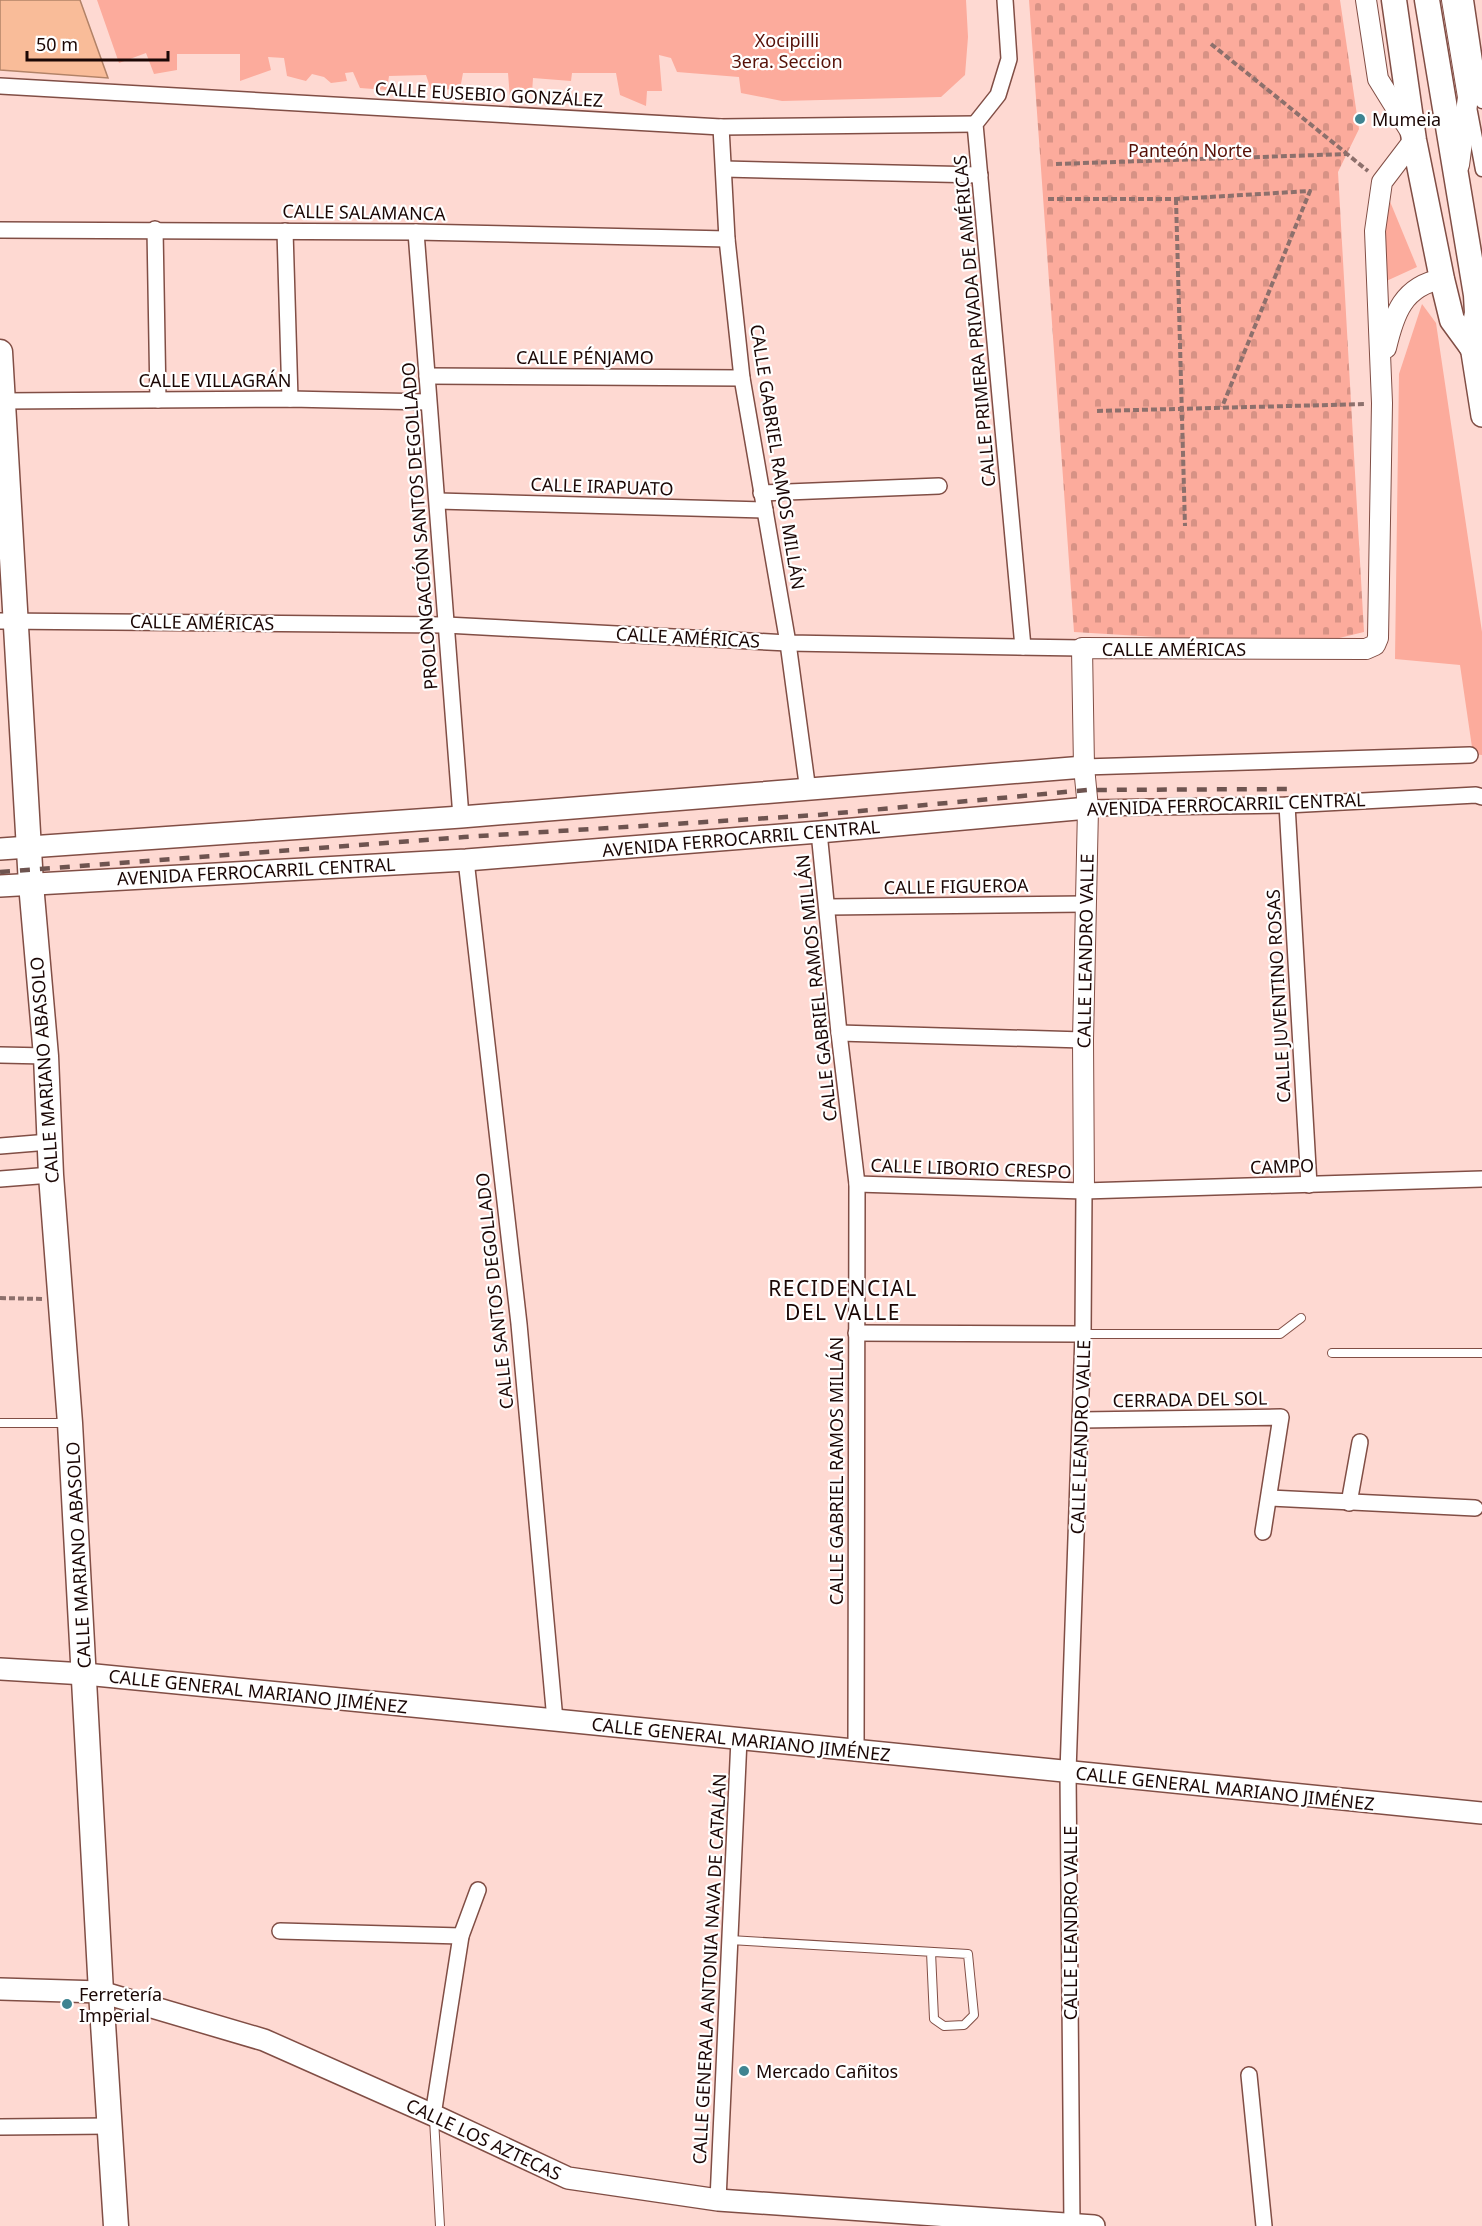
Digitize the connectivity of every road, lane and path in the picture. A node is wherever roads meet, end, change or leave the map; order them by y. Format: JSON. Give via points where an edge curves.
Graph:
{"nodes":[{"id":1,"x":1005,"y":0,"type":"edge"},
{"id":2,"x":1366,"y":0,"type":"edge"},
{"id":3,"x":1394,"y":0,"type":"edge"},
{"id":4,"x":1427,"y":0,"type":"edge"},
{"id":5,"x":1452,"y":0,"type":"edge"},
{"id":6,"x":1467,"y":0,"type":"edge"},
{"id":7,"x":1211,"y":44,"type":"dead end"},
{"id":8,"x":0,"y":86,"type":"edge"},
{"id":9,"x":1475,"y":100,"type":"edge"},
{"id":10,"x":1482,"y":116,"type":"edge"},
{"id":11,"x":975,"y":124,"type":"junction"},
{"id":12,"x":721,"y":127,"type":"junction"},
{"id":13,"x":1413,"y":138,"type":"junction"},
{"id":14,"x":1476,"y":142,"type":"junction"},
{"id":15,"x":1347,"y":154,"type":"junction"},
{"id":16,"x":1056,"y":164,"type":"dead end"},
{"id":17,"x":724,"y":169,"type":"junction"},
{"id":18,"x":1482,"y":170,"type":"edge"},
{"id":19,"x":980,"y":175,"type":"junction"},
{"id":20,"x":1457,"y":180,"type":"junction"},
{"id":21,"x":1382,"y":182,"type":"junction"},
{"id":22,"x":1048,"y":199,"type":"dead end"},
{"id":23,"x":1176,"y":199,"type":"junction"},
{"id":24,"x":0,"y":230,"type":"edge"},
{"id":25,"x":154,"y":230,"type":"junction"},
{"id":26,"x":285,"y":231,"type":"junction"},
{"id":27,"x":416,"y":232,"type":"junction"},
{"id":28,"x":727,"y":239,"type":"junction"},
{"id":29,"x":1442,"y":279,"type":"junction"},
{"id":30,"x":1479,"y":298,"type":"edge"},
{"id":31,"x":1471,"y":346,"type":"junction"},
{"id":32,"x":0,"y":352,"type":"edge"},
{"id":33,"x":1380,"y":368,"type":"junction"},
{"id":34,"x":427,"y":376,"type":"junction"},
{"id":35,"x":742,"y":378,"type":"junction"},
{"id":36,"x":290,"y":399,"type":"junction"},
{"id":37,"x":158,"y":400,"type":"junction"},
{"id":38,"x":3,"y":401,"type":"junction"},
{"id":39,"x":428,"y":402,"type":"junction"},
{"id":40,"x":1382,"y":404,"type":"junction"},
{"id":41,"x":1222,"y":407,"type":"junction"},
{"id":42,"x":1182,"y":408,"type":"junction"},
{"id":43,"x":1097,"y":411,"type":"dead end"},
{"id":44,"x":1482,"y":416,"type":"edge"},
{"id":45,"x":939,"y":486,"type":"dead end"},
{"id":46,"x":761,"y":493,"type":"junction"},
{"id":47,"x":438,"y":501,"type":"junction"},
{"id":48,"x":765,"y":510,"type":"junction"},
{"id":49,"x":1185,"y":526,"type":"dead end"},
{"id":50,"x":8,"y":621,"type":"edge"},
{"id":51,"x":446,"y":625,"type":"junction"},
{"id":52,"x":788,"y":643,"type":"junction"},
{"id":53,"x":1023,"y":647,"type":"junction"},
{"id":54,"x":1082,"y":648,"type":"junction"},
{"id":55,"x":1470,"y":755,"type":"dead end"},
{"id":56,"x":1084,"y":767,"type":"junction"},
{"id":57,"x":808,"y":791,"type":"junction"},
{"id":58,"x":1482,"y":797,"type":"edge"},
{"id":59,"x":1287,"y":805,"type":"junction"},
{"id":60,"x":1088,"y":808,"type":"junction"},
{"id":61,"x":462,"y":817,"type":"junction"},
{"id":62,"x":819,"y":832,"type":"junction"},
{"id":63,"x":29,"y":846,"type":"junction"},
{"id":64,"x":0,"y":849,"type":"edge"},
{"id":65,"x":466,"y":860,"type":"junction"},
{"id":66,"x":31,"y":884,"type":"junction"},
{"id":67,"x":0,"y":886,"type":"edge"},
{"id":68,"x":1085,"y":904,"type":"junction"},
{"id":69,"x":828,"y":907,"type":"junction"},
{"id":70,"x":839,"y":1034,"type":"junction"},
{"id":71,"x":1083,"y":1040,"type":"junction"},
{"id":72,"x":0,"y":1055,"type":"edge"},
{"id":73,"x":46,"y":1056,"type":"junction"},
{"id":74,"x":49,"y":1142,"type":"junction"},
{"id":75,"x":0,"y":1146,"type":"edge"},
{"id":76,"x":51,"y":1175,"type":"junction"},
{"id":77,"x":0,"y":1179,"type":"edge"},
{"id":78,"x":1482,"y":1179,"type":"edge"},
{"id":79,"x":857,"y":1184,"type":"junction"},
{"id":80,"x":1309,"y":1185,"type":"junction"},
{"id":81,"x":1084,"y":1191,"type":"junction"},
{"id":82,"x":0,"y":1298,"type":"edge"},
{"id":83,"x":61,"y":1300,"type":"junction"},
{"id":84,"x":1301,"y":1318,"type":"dead end"},
{"id":85,"x":855,"y":1333,"type":"junction"},
{"id":86,"x":1083,"y":1334,"type":"junction"},
{"id":87,"x":1332,"y":1353,"type":"dead end"},
{"id":88,"x":1482,"y":1353,"type":"edge"},
{"id":89,"x":1081,"y":1420,"type":"junction"},
{"id":90,"x":0,"y":1423,"type":"edge"},
{"id":91,"x":70,"y":1423,"type":"junction"},
{"id":92,"x":1360,"y":1442,"type":"dead end"},
{"id":93,"x":1269,"y":1498,"type":"junction"},
{"id":94,"x":1349,"y":1503,"type":"junction"},
{"id":95,"x":1475,"y":1509,"type":"dead end"},
{"id":96,"x":1263,"y":1532,"type":"dead end"},
{"id":97,"x":0,"y":1669,"type":"edge"},
{"id":98,"x":85,"y":1674,"type":"junction"},
{"id":99,"x":555,"y":1719,"type":"junction"},
{"id":100,"x":739,"y":1739,"type":"junction"},
{"id":101,"x":856,"y":1752,"type":"junction"},
{"id":102,"x":1068,"y":1772,"type":"junction"},
{"id":103,"x":1482,"y":1814,"type":"edge"},
{"id":104,"x":478,"y":1890,"type":"dead end"},
{"id":105,"x":279,"y":1932,"type":"dead end"},
{"id":106,"x":461,"y":1936,"type":"junction"},
{"id":107,"x":730,"y":1940,"type":"junction"},
{"id":108,"x":931,"y":1952,"type":"junction"},
{"id":109,"x":0,"y":1989,"type":"edge"},
{"id":110,"x":100,"y":1992,"type":"junction"},
{"id":111,"x":1249,"y":2075,"type":"dead end"},
{"id":112,"x":433,"y":2115,"type":"junction"},
{"id":113,"x":111,"y":2126,"type":"junction"},
{"id":114,"x":0,"y":2127,"type":"edge"},
{"id":115,"x":718,"y":2200,"type":"junction"},
{"id":116,"x":1072,"y":2225,"type":"edge"},
{"id":117,"x":116,"y":2226,"type":"edge"},
{"id":118,"x":440,"y":2226,"type":"edge"},
{"id":119,"x":1094,"y":2226,"type":"edge"},
{"id":120,"x":1264,"y":2226,"type":"edge"}],
"edges":[{"from":1,"to":11,"type":"street","via":[[1009,59],[998,95]]},
{"from":2,"to":13,"type":"street","via":[[1378,79]]},
{"from":3,"to":13,"type":"main road"},
{"from":4,"to":20,"type":"main road"},
{"from":5,"to":9,"type":"street"},
{"from":6,"to":9,"type":"street"},
{"from":7,"to":15,"type":"path"},
{"from":8,"to":12,"type":"street","name":"CALLE EUSEBIO GONZÁLEZ"},
{"from":9,"to":14,"type":"street"},
{"from":9,"to":20,"type":"street"},
{"from":10,"to":14,"type":"street"},
{"from":11,"to":12,"type":"street","name":"CALLE EUSEBIO GONZÁLEZ"},
{"from":11,"to":19,"type":"street","name":"CALLE PRIMERA PRIVADA DE AMÉRICAS"},
{"from":12,"to":17,"type":"street","name":"CALLE GABRIEL RAMOS MILLÁN"},
{"from":13,"to":21,"type":"street"},
{"from":13,"to":29,"type":"main road"},
{"from":14,"to":18,"type":"street"},
{"from":15,"to":16,"type":"path"},
{"from":15,"to":21,"type":"path"},
{"from":17,"to":19,"type":"street"},
{"from":17,"to":28,"type":"street","name":"CALLE GABRIEL RAMOS MILLÁN"},
{"from":19,"to":53,"type":"street","name":"CALLE PRIMERA PRIVADA DE AMÉRICAS"},
{"from":20,"to":30,"type":"main road"},
{"from":21,"to":33,"type":"street","via":[[1374,231]]},
{"from":22,"to":23,"type":"path"},
{"from":23,"to":41,"type":"path","via":[[1310,191]]},
{"from":23,"to":42,"type":"path"},
{"from":24,"to":25,"type":"street","name":"CALLE SALAMANCA"},
{"from":25,"to":26,"type":"street","name":"CALLE SALAMANCA"},
{"from":25,"to":37,"type":"street"},
{"from":26,"to":27,"type":"street","name":"CALLE SALAMANCA"},
{"from":26,"to":36,"type":"street"},
{"from":27,"to":28,"type":"street","name":"CALLE SALAMANCA"},
{"from":27,"to":34,"type":"street","name":"PROLONGACIÓN SANTOS DEGOLLADO"},
{"from":28,"to":35,"type":"street","name":"CALLE GABRIEL RAMOS MILLÁN"},
{"from":29,"to":31,"type":"main road","via":[[1452,320]]},
{"from":29,"to":33,"type":"street","via":[[1407,296],[1393,318]]},
{"from":30,"to":31,"type":"main road"},
{"from":31,"to":44,"type":"main road"},
{"from":32,"to":38,"type":"main road","name":"CALLE MARIANO ABASOLO"},
{"from":33,"to":40,"type":"street"},
{"from":34,"to":35,"type":"street","name":"CALLE PÉNJAMO"},
{"from":34,"to":39,"type":"street","name":"PROLONGACIÓN SANTOS DEGOLLADO"},
{"from":35,"to":46,"type":"street","name":"CALLE GABRIEL RAMOS MILLÁN"},
{"from":36,"to":37,"type":"street","name":"CALLE VILLAGRÁN"},
{"from":36,"to":39,"type":"street","name":"CALLE VILLAGRÁN"},
{"from":37,"to":38,"type":"street","name":"CALLE VILLAGRÁN"},
{"from":38,"to":50,"type":"main road","name":"CALLE MARIANO ABASOLO"},
{"from":39,"to":47,"type":"street","name":"PROLONGACIÓN SANTOS DEGOLLADO"},
{"from":40,"to":41,"type":"path"},
{"from":40,"to":54,"type":"street","name":"CALLE AMÉRICAS","via":[[1378,638],[1374,645],[1366,649]]},
{"from":41,"to":42,"type":"path"},
{"from":42,"to":43,"type":"path"},
{"from":42,"to":49,"type":"path"},
{"from":45,"to":46,"type":"street"},
{"from":46,"to":48,"type":"street","name":"CALLE GABRIEL RAMOS MILLÁN"},
{"from":47,"to":48,"type":"street","name":"CALLE IRAPUATO"},
{"from":47,"to":51,"type":"street","name":"PROLONGACIÓN SANTOS DEGOLLADO"},
{"from":48,"to":52,"type":"street","name":"CALLE GABRIEL RAMOS MILLÁN"},
{"from":50,"to":51,"type":"street","name":"CALLE AMÉRICAS"},
{"from":50,"to":63,"type":"main road","name":"CALLE MARIANO ABASOLO"},
{"from":51,"to":52,"type":"street","name":"CALLE AMÉRICAS"},
{"from":51,"to":61,"type":"street","name":"PROLONGACIÓN SANTOS DEGOLLADO"},
{"from":52,"to":53,"type":"street","name":"CALLE AMÉRICAS"},
{"from":52,"to":57,"type":"street","name":"CALLE GABRIEL RAMOS MILLÁN"},
{"from":53,"to":54,"type":"street","name":"CALLE AMÉRICAS"},
{"from":54,"to":56,"type":"street","name":"CALLE LEANDRO VALLE"},
{"from":55,"to":56,"type":"street"},
{"from":56,"to":57,"type":"main road"},
{"from":56,"to":60,"type":"street","name":"CALLE LEANDRO VALLE"},
{"from":57,"to":61,"type":"main road"},
{"from":58,"to":59,"type":"street","name":"AVENIDA FERROCARRIL CENTRAL"},
{"from":59,"to":60,"type":"street","name":"AVENIDA FERROCARRIL CENTRAL"},
{"from":59,"to":80,"type":"street","name":"CALLE JUVENTINO ROSAS"},
{"from":60,"to":62,"type":"main road","name":"AVENIDA FERROCARRIL CENTRAL"},
{"from":60,"to":68,"type":"street","name":"CALLE LEANDRO VALLE"},
{"from":61,"to":63,"type":"main road"},
{"from":62,"to":65,"type":"main road","name":"AVENIDA FERROCARRIL CENTRAL"},
{"from":62,"to":69,"type":"street","name":"CALLE GABRIEL RAMOS MILLÁN"},
{"from":63,"to":64,"type":"main road"},
{"from":63,"to":66,"type":"main road","name":"CALLE MARIANO ABASOLO"},
{"from":65,"to":66,"type":"main road","name":"AVENIDA FERROCARRIL CENTRAL"},
{"from":65,"to":99,"type":"street","name":"CALLE SANTOS DEGOLLADO","via":[[519,1324]]},
{"from":66,"to":67,"type":"main road","name":"AVENIDA FERROCARRIL CENTRAL"},
{"from":66,"to":73,"type":"main road","name":"CALLE MARIANO ABASOLO"},
{"from":68,"to":69,"type":"street","name":"CALLE FIGUEROA"},
{"from":68,"to":71,"type":"street","name":"CALLE LEANDRO VALLE"},
{"from":69,"to":70,"type":"street","name":"CALLE GABRIEL RAMOS MILLÁN"},
{"from":70,"to":71,"type":"street"},
{"from":70,"to":79,"type":"street","name":"CALLE GABRIEL RAMOS MILLÁN"},
{"from":71,"to":81,"type":"street","name":"CALLE LEANDRO VALLE"},
{"from":72,"to":73,"type":"street"},
{"from":73,"to":74,"type":"main road","name":"CALLE MARIANO ABASOLO"},
{"from":74,"to":75,"type":"street"},
{"from":74,"to":76,"type":"main road","name":"CALLE MARIANO ABASOLO"},
{"from":76,"to":77,"type":"street"},
{"from":76,"to":83,"type":"main road","name":"CALLE MARIANO ABASOLO"},
{"from":78,"to":80,"type":"street","name":"CAMPO"},
{"from":79,"to":81,"type":"street","name":"CALLE LIBORIO CRESPO"},
{"from":79,"to":85,"type":"street","name":"CALLE GABRIEL RAMOS MILLÁN"},
{"from":80,"to":81,"type":"street","name":"CAMPO"},
{"from":81,"to":86,"type":"street","name":"CALLE LEANDRO VALLE"},
{"from":82,"to":83,"type":"path"},
{"from":83,"to":91,"type":"main road","name":"CALLE MARIANO ABASOLO"},
{"from":84,"to":86,"type":"lane","via":[[1280,1334]]},
{"from":85,"to":86,"type":"street"},
{"from":85,"to":101,"type":"street","name":"CALLE GABRIEL RAMOS MILLÁN"},
{"from":86,"to":89,"type":"street","name":"CALLE LEANDRO VALLE"},
{"from":87,"to":88,"type":"lane"},
{"from":89,"to":93,"type":"street","name":"CERRADA DEL SOL","via":[[1281,1417]]},
{"from":89,"to":102,"type":"street","name":"CALLE LEANDRO VALLE"},
{"from":90,"to":91,"type":"lane"},
{"from":91,"to":98,"type":"main road","name":"CALLE MARIANO ABASOLO"},
{"from":92,"to":94,"type":"street"},
{"from":93,"to":94,"type":"street"},
{"from":93,"to":96,"type":"street"},
{"from":94,"to":95,"type":"street"},
{"from":97,"to":98,"type":"main road","name":"CALLE GENERAL MARIANO JIMÉNEZ"},
{"from":98,"to":99,"type":"main road","name":"CALLE GENERAL MARIANO JIMÉNEZ"},
{"from":98,"to":110,"type":"main road","name":"CALLE MARIANO ABASOLO"},
{"from":99,"to":100,"type":"main road","name":"CALLE GENERAL MARIANO JIMÉNEZ"},
{"from":100,"to":101,"type":"main road","name":"CALLE GENERAL MARIANO JIMÉNEZ"},
{"from":100,"to":107,"type":"street","name":"CALLE GENERALA ANTONIA NAVA DE CATALÁN"},
{"from":101,"to":102,"type":"main road","name":"CALLE GENERAL MARIANO JIMÉNEZ"},
{"from":102,"to":103,"type":"main road","name":"CALLE GENERAL MARIANO JIMÉNEZ"},
{"from":102,"to":116,"type":"street","name":"CALLE LEANDRO VALLE"},
{"from":104,"to":106,"type":"street"},
{"from":105,"to":106,"type":"street"},
{"from":106,"to":112,"type":"street"},
{"from":107,"to":108,"type":"lane"},
{"from":107,"to":115,"type":"street","name":"CALLE GENERALA ANTONIA NAVA DE CATALÁN"},
{"from":108,"to":108,"type":"lane","via":[[968,1954],[974,2015],[964,2025],[944,2026],[934,2019]]},
{"from":109,"to":110,"type":"main road","name":"CALLE LOS AZTECAS"},
{"from":110,"to":112,"type":"main road","name":"CALLE LOS AZTECAS","via":[[264,2040]]},
{"from":110,"to":113,"type":"main road","name":"CALLE MARIANO ABASOLO"},
{"from":111,"to":120,"type":"street"},
{"from":112,"to":115,"type":"main road","name":"CALLE LOS AZTECAS","via":[[568,2178]]},
{"from":112,"to":118,"type":"lane"},
{"from":113,"to":114,"type":"street"},
{"from":113,"to":117,"type":"main road","name":"CALLE MARIANO ABASOLO"},
{"from":115,"to":116,"type":"main road","name":"CALLE LOS AZTECAS"},
{"from":116,"to":119,"type":"main road","name":"CALLE LOS AZTECAS"}]}
